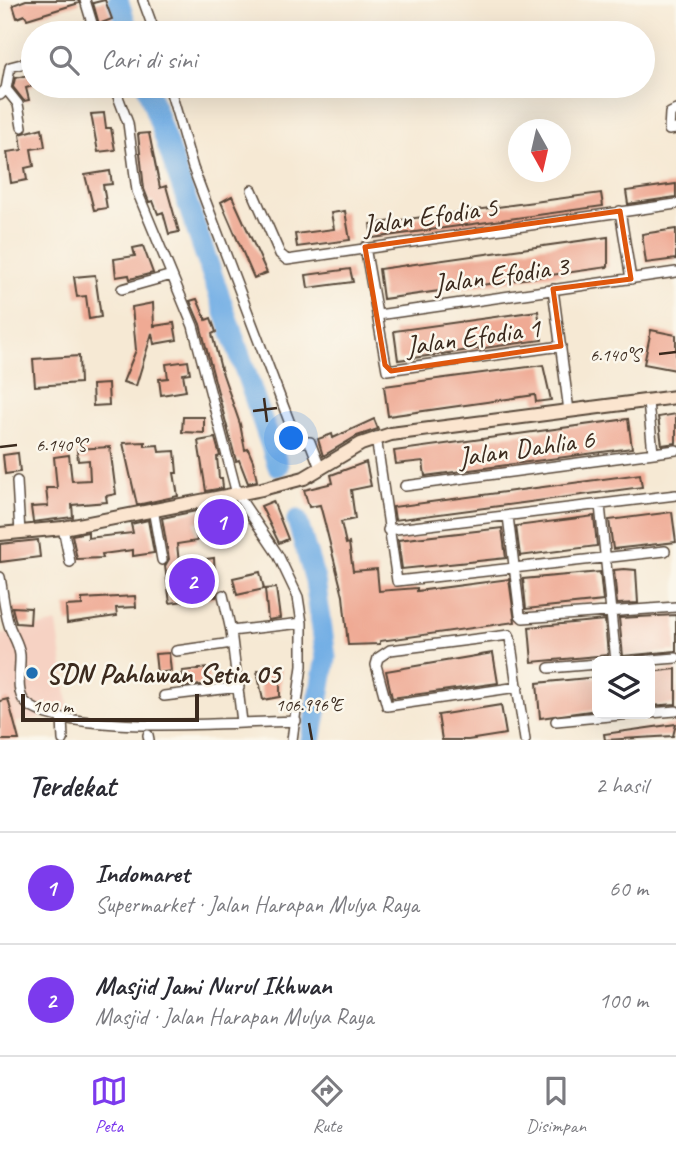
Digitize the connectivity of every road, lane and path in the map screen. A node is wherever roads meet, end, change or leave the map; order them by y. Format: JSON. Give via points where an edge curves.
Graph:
{"nodes":[{"id":1,"x":85,"y":0,"type":"edge"},
{"id":2,"x":143,"y":0,"type":"edge"},
{"id":3,"x":91,"y":21,"type":"edge"},
{"id":4,"x":151,"y":21,"type":"edge"},
{"id":5,"x":21,"y":64,"type":"edge"},
{"id":6,"x":3,"y":92,"type":"edge"},
{"id":7,"x":119,"y":98,"type":"edge"},
{"id":8,"x":173,"y":98,"type":"edge"},
{"id":9,"x":676,"y":110,"type":"edge"},
{"id":10,"x":22,"y":127,"type":"dead end"},
{"id":11,"x":676,"y":129,"type":"edge"},
{"id":12,"x":252,"y":190,"type":"dead end"},
{"id":13,"x":676,"y":204,"type":"edge"},
{"id":14,"x":620,"y":211,"type":"junction"},
{"id":15,"x":365,"y":247,"type":"junction"},
{"id":16,"x":676,"y":272,"type":"edge"},
{"id":17,"x":172,"y":275,"type":"junction"},
{"id":18,"x":631,"y":279,"type":"junction"},
{"id":19,"x":122,"y":289,"type":"dead end"},
{"id":20,"x":553,"y":289,"type":"junction"},
{"id":21,"x":378,"y":315,"type":"junction"},
{"id":22,"x":561,"y":346,"type":"junction"},
{"id":23,"x":676,"y":397,"type":"edge"},
{"id":24,"x":648,"y":402,"type":"junction"},
{"id":25,"x":569,"y":411,"type":"junction"},
{"id":26,"x":376,"y":437,"type":"junction"},
{"id":27,"x":676,"y":450,"type":"edge"},
{"id":28,"x":653,"y":453,"type":"junction"},
{"id":29,"x":320,"y":468,"type":"junction"},
{"id":30,"x":17,"y":481,"type":"dead end"},
{"id":31,"x":405,"y":486,"type":"dead end"},
{"id":32,"x":237,"y":494,"type":"junction"},
{"id":33,"x":676,"y":495,"type":"edge"},
{"id":34,"x":600,"y":505,"type":"junction"},
{"id":35,"x":153,"y":509,"type":"junction"},
{"id":36,"x":508,"y":516,"type":"junction"},
{"id":37,"x":63,"y":528,"type":"junction"},
{"id":38,"x":388,"y":530,"type":"junction"},
{"id":39,"x":20,"y":533,"type":"junction"},
{"id":40,"x":0,"y":534,"type":"edge"},
{"id":41,"x":665,"y":551,"type":"dead end"},
{"id":42,"x":605,"y":557,"type":"junction"},
{"id":43,"x":162,"y":560,"type":"dead end"},
{"id":44,"x":70,"y":562,"type":"dead end"},
{"id":45,"x":513,"y":566,"type":"junction"},
{"id":46,"x":0,"y":577,"type":"edge"},
{"id":47,"x":223,"y":595,"type":"dead end"},
{"id":48,"x":676,"y":607,"type":"edge"},
{"id":49,"x":612,"y":611,"type":"junction"},
{"id":50,"x":303,"y":623,"type":"junction"},
{"id":51,"x":231,"y":631,"type":"junction"},
{"id":52,"x":232,"y":643,"type":"junction"},
{"id":53,"x":176,"y":651,"type":"dead end"},
{"id":54,"x":616,"y":656,"type":"edge"},
{"id":55,"x":676,"y":658,"type":"edge"},
{"id":56,"x":655,"y":660,"type":"edge"},
{"id":57,"x":592,"y":664,"type":"edge"},
{"id":58,"x":549,"y":668,"type":"dead end"},
{"id":59,"x":239,"y":687,"type":"junction"},
{"id":60,"x":518,"y":687,"type":"junction"},
{"id":61,"x":164,"y":696,"type":"dead end"},
{"id":62,"x":676,"y":711,"type":"edge"},
{"id":63,"x":655,"y":713,"type":"edge"},
{"id":64,"x":592,"y":717,"type":"edge"},
{"id":65,"x":62,"y":718,"type":"junction"},
{"id":66,"x":296,"y":721,"type":"junction"},
{"id":67,"x":556,"y":721,"type":"dead end"},
{"id":68,"x":242,"y":722,"type":"junction"},
{"id":69,"x":63,"y":740,"type":"edge"},
{"id":70,"x":292,"y":740,"type":"edge"},
{"id":71,"x":525,"y":740,"type":"edge"}],
"edges":[{"from":1,"to":3,"type":"street"},
{"from":2,"to":4,"type":"street"},
{"from":5,"to":6,"type":"street","via":[[10,67]]},
{"from":6,"to":10,"type":"street","via":[[18,104]]},
{"from":7,"to":17,"type":"street","via":[[128,123],[137,191]]},
{"from":8,"to":29,"type":"street","via":[[193,168],[296,440],[310,442]]},
{"from":9,"to":11,"type":"street","via":[[668,121],[669,130]]},
{"from":12,"to":15,"type":"street","name":"Jalan Efodia 5","via":[[280,254],[287,260]]},
{"from":13,"to":14,"type":"street","name":"Jalan Efodia 5"},
{"from":14,"to":15,"type":"street","name":"Jalan Efodia 5"},
{"from":14,"to":18,"type":"street"},
{"from":15,"to":21,"type":"street"},
{"from":16,"to":18,"type":"street","name":"Jalan Efodia 3"},
{"from":17,"to":19,"type":"street"},
{"from":17,"to":32,"type":"street","via":[[193,326]]},
{"from":18,"to":20,"type":"street","name":"Jalan Efodia 3"},
{"from":20,"to":21,"type":"street","name":"Jalan Efodia 3"},
{"from":20,"to":22,"type":"street"},
{"from":21,"to":22,"type":"street","name":"Jalan Efodia 1","via":[[385,365],[391,371]]},
{"from":22,"to":25,"type":"street"},
{"from":23,"to":24,"type":"street"},
{"from":24,"to":25,"type":"street"},
{"from":24,"to":28,"type":"street"},
{"from":25,"to":26,"type":"street"},
{"from":26,"to":29,"type":"street"},
{"from":26,"to":38,"type":"street"},
{"from":27,"to":28,"type":"street","name":"Jalan Dahlia 6"},
{"from":28,"to":31,"type":"street","name":"Jalan Dahlia 6"},
{"from":29,"to":32,"type":"street","via":[[304,478]]},
{"from":30,"to":39,"type":"street"},
{"from":32,"to":35,"type":"street"},
{"from":32,"to":50,"type":"street","via":[[278,555],[298,597]]},
{"from":33,"to":34,"type":"street"},
{"from":34,"to":36,"type":"street"},
{"from":34,"to":42,"type":"street"},
{"from":35,"to":37,"type":"street"},
{"from":35,"to":43,"type":"street"},
{"from":36,"to":38,"type":"street"},
{"from":36,"to":45,"type":"street"},
{"from":37,"to":39,"type":"street"},
{"from":37,"to":44,"type":"street"},
{"from":38,"to":45,"type":"street","via":[[394,579],[399,582]]},
{"from":39,"to":40,"type":"street"},
{"from":41,"to":42,"type":"street"},
{"from":42,"to":45,"type":"street"},
{"from":42,"to":49,"type":"street"},
{"from":45,"to":49,"type":"street","via":[[523,618]]},
{"from":46,"to":65,"type":"street","via":[[9,625],[20,651],[23,701]]},
{"from":47,"to":51,"type":"street"},
{"from":48,"to":49,"type":"street"},
{"from":49,"to":54,"type":"street"},
{"from":50,"to":51,"type":"street"},
{"from":50,"to":66,"type":"street"},
{"from":51,"to":52,"type":"street"},
{"from":52,"to":53,"type":"street"},
{"from":52,"to":59,"type":"street"},
{"from":55,"to":56,"type":"street"},
{"from":57,"to":58,"type":"street"},
{"from":59,"to":61,"type":"street"},
{"from":59,"to":68,"type":"street"},
{"from":60,"to":60,"type":"street","via":[[387,706],[378,659],[390,650],[509,635]]},
{"from":60,"to":71,"type":"street"},
{"from":62,"to":63,"type":"street"},
{"from":64,"to":67,"type":"street"},
{"from":65,"to":68,"type":"street","via":[[157,725]]},
{"from":65,"to":69,"type":"street"},
{"from":66,"to":68,"type":"street"},
{"from":66,"to":70,"type":"street"}]}
